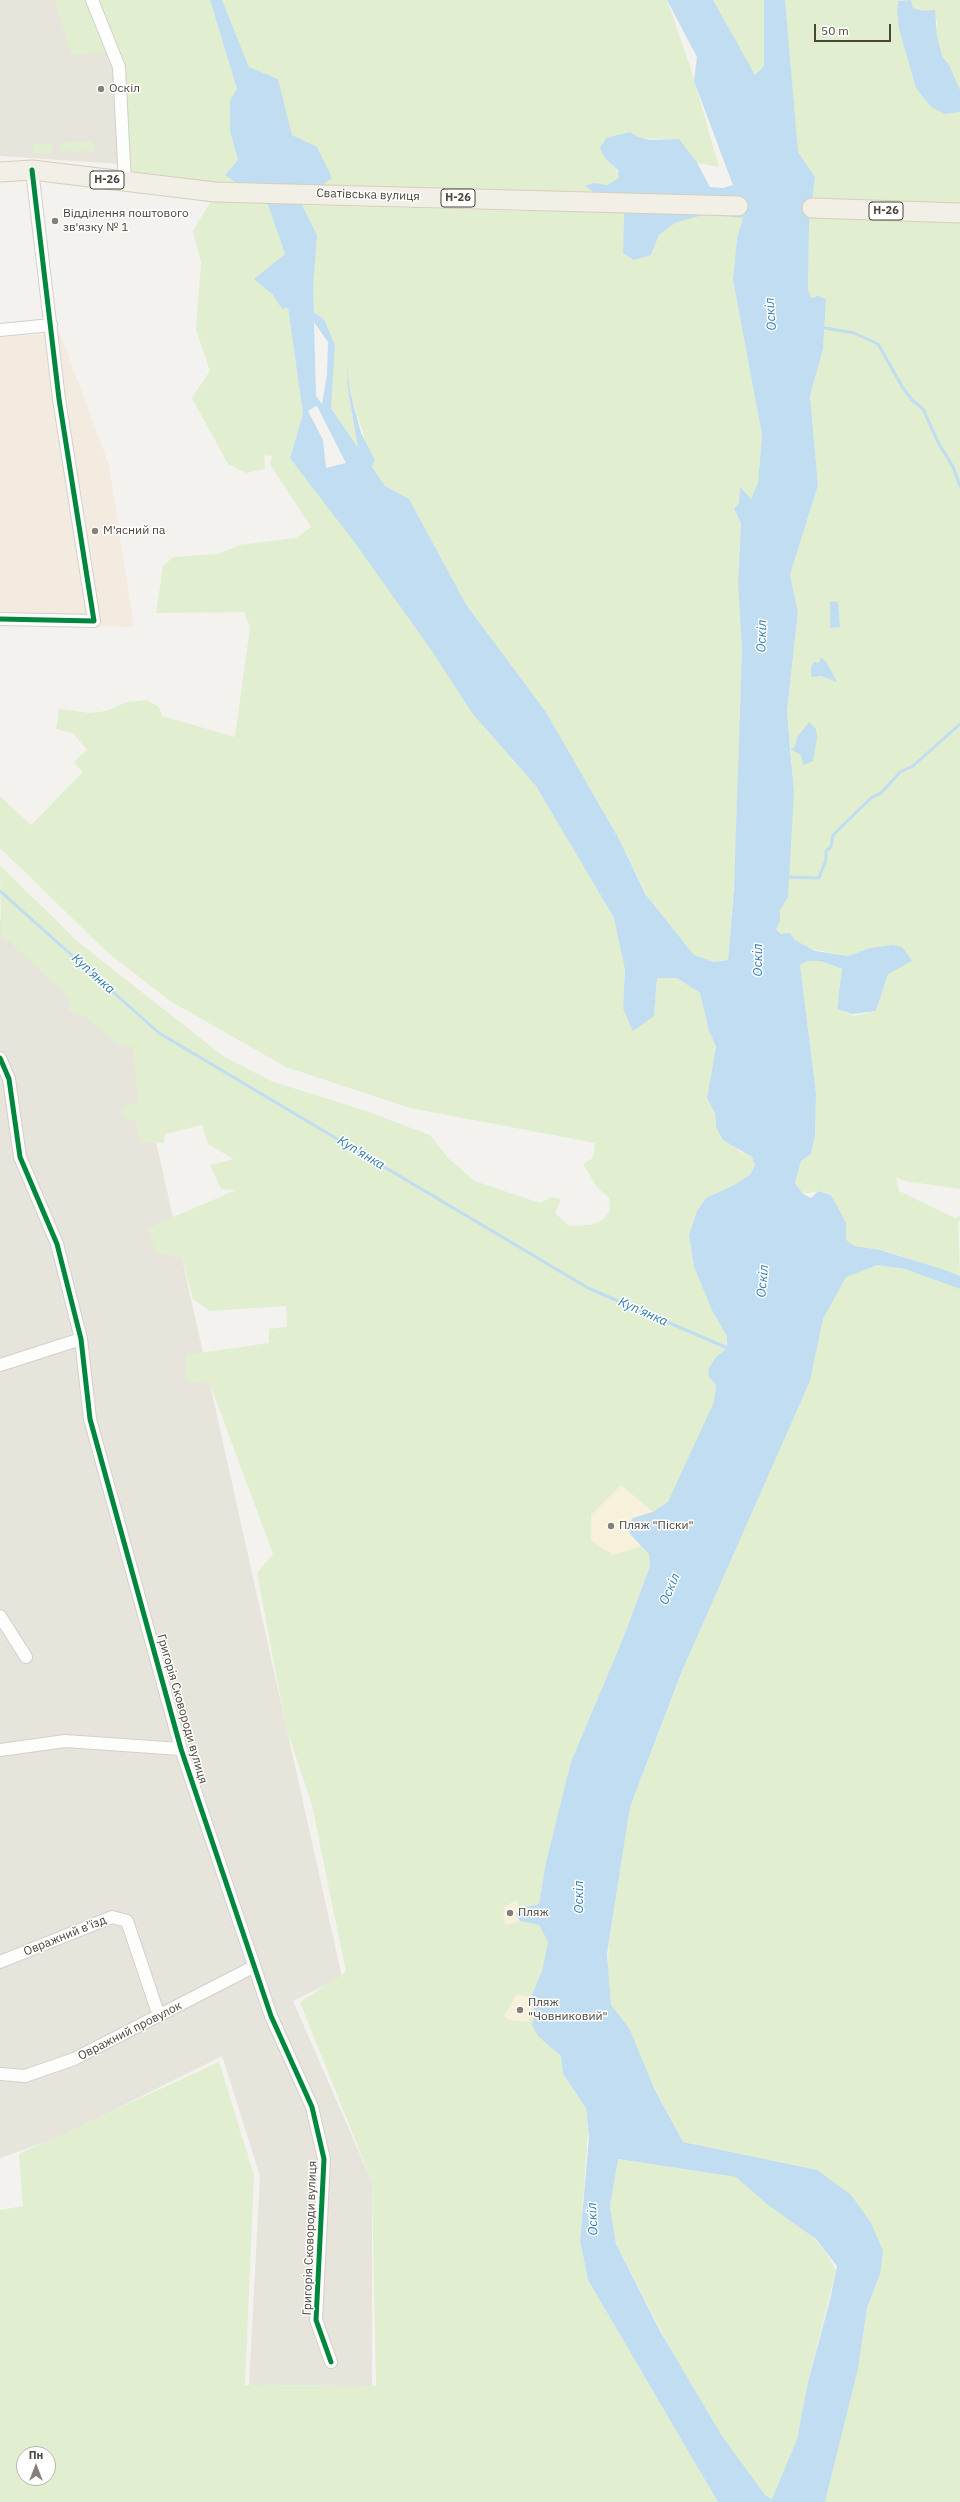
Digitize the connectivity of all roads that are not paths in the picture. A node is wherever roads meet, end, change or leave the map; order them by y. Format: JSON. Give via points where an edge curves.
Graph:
{"nodes":[{"id":1,"x":92,"y":0,"type":"edge"},
{"id":2,"x":32,"y":170,"type":"junction"},
{"id":3,"x":0,"y":172,"type":"edge"},
{"id":4,"x":125,"y":183,"type":"junction"},
{"id":5,"x":738,"y":206,"type":"dead end"},
{"id":6,"x":812,"y":208,"type":"dead end"},
{"id":7,"x":960,"y":213,"type":"edge"},
{"id":8,"x":51,"y":325,"type":"junction"},
{"id":9,"x":0,"y":330,"type":"edge"},
{"id":10,"x":0,"y":619,"type":"edge"},
{"id":11,"x":0,"y":1058,"type":"edge"},
{"id":12,"x":80,"y":1338,"type":"junction"},
{"id":13,"x":0,"y":1366,"type":"edge"},
{"id":14,"x":0,"y":1616,"type":"edge"},
{"id":15,"x":26,"y":1657,"type":"dead end"},
{"id":16,"x":181,"y":1749,"type":"junction"},
{"id":17,"x":0,"y":1750,"type":"edge"},
{"id":18,"x":0,"y":1962,"type":"edge"},
{"id":19,"x":254,"y":1967,"type":"junction"},
{"id":20,"x":159,"y":2016,"type":"junction"},
{"id":21,"x":0,"y":2074,"type":"edge"},
{"id":22,"x":331,"y":2362,"type":"dead end"}],
"edges":[{"from":1,"to":4,"type":"street","via":[[119,67]]},
{"from":2,"to":3,"type":"main road","name":"Сватівська вулиця","number":"Н-26"},
{"from":2,"to":4,"type":"main road","name":"Сватівська вулиця","number":"Н-26"},
{"from":2,"to":8,"type":"street"},
{"from":4,"to":5,"type":"main road","name":"Сватівська вулиця","number":"Н-26","via":[[215,192]]},
{"from":6,"to":7,"type":"main road","number":"Н-26"},
{"from":8,"to":9,"type":"street"},
{"from":8,"to":10,"type":"street","via":[[94,621]]},
{"from":11,"to":12,"type":"street","name":"Григорія Сковороди вулиця","via":[[9,1079],[20,1157],[57,1244]]},
{"from":12,"to":13,"type":"street"},
{"from":12,"to":16,"type":"street","name":"Григорія Сковороди вулиця","via":[[90,1419]]},
{"from":14,"to":15,"type":"street"},
{"from":16,"to":17,"type":"street","via":[[65,1741]]},
{"from":16,"to":19,"type":"street","name":"Григорія Сковороди вулиця"},
{"from":18,"to":20,"type":"street","name":"Овражний в'їзд","via":[[112,1917],[127,1921]]},
{"from":19,"to":20,"type":"street","name":"Овражний провулок"},
{"from":19,"to":22,"type":"street","name":"Григорія Сковороди вулиця","via":[[271,2016],[312,2107],[324,2159],[316,2320]]},
{"from":20,"to":21,"type":"street","name":"Овражний провулок","via":[[74,2059],[25,2076]]}]}
